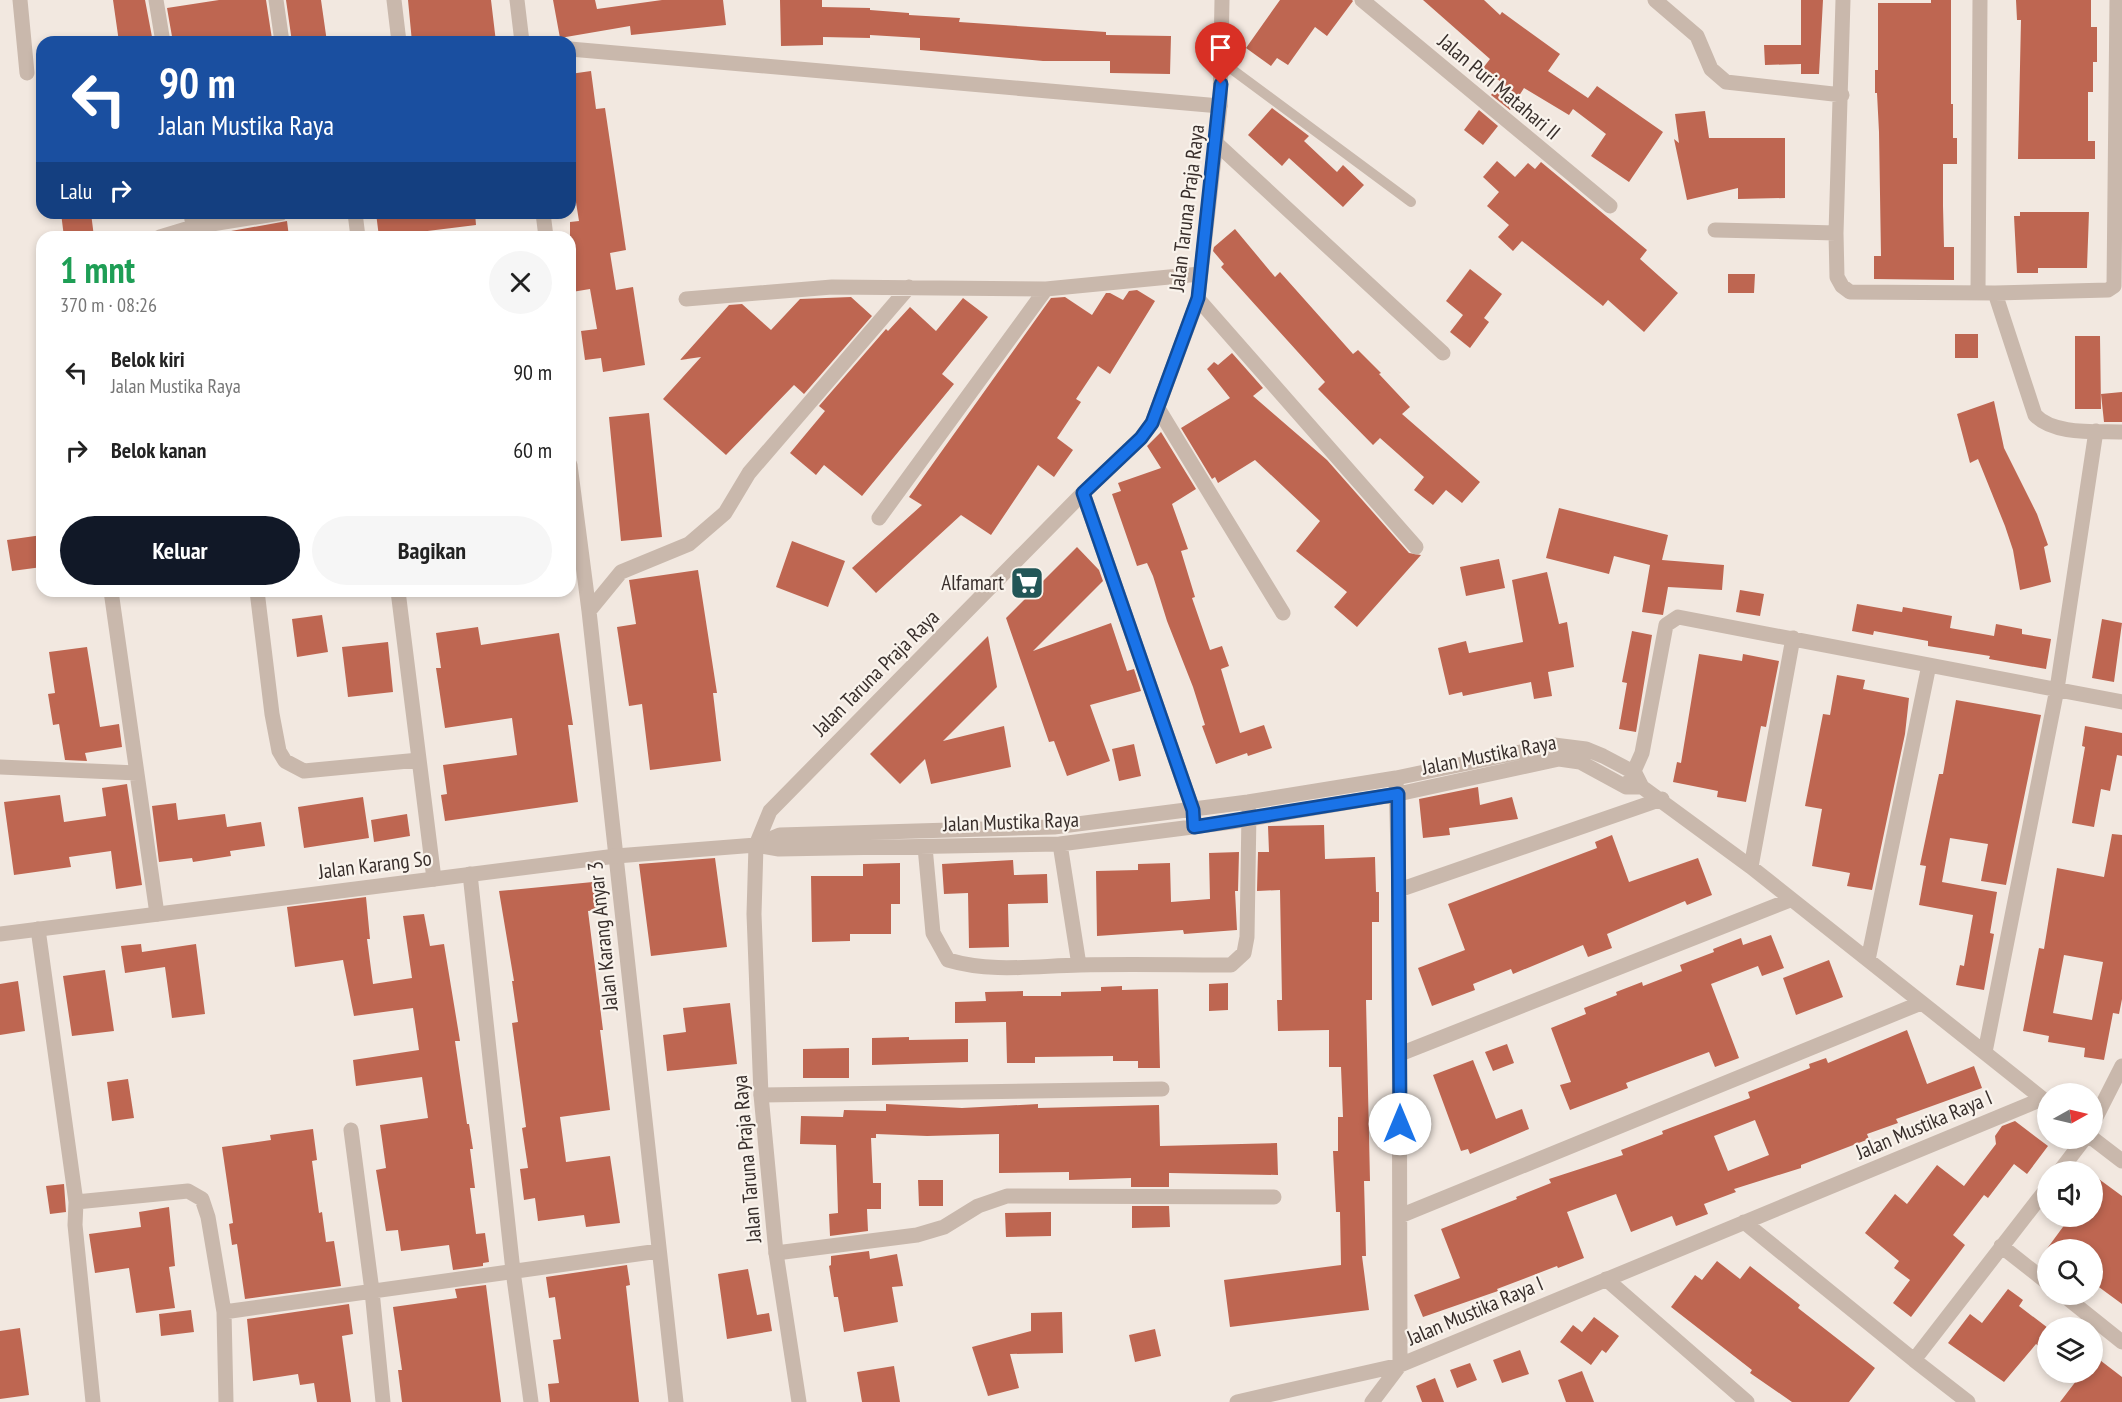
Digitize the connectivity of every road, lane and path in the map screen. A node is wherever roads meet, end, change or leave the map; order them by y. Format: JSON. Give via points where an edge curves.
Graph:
{"nodes":[{"id":1,"x":20,"y":0,"type":"edge"},
{"id":2,"x":156,"y":0,"type":"edge"},
{"id":3,"x":276,"y":0,"type":"edge"},
{"id":4,"x":394,"y":0,"type":"edge"},
{"id":5,"x":517,"y":0,"type":"edge"},
{"id":6,"x":1222,"y":0,"type":"edge"},
{"id":7,"x":1362,"y":0,"type":"edge"},
{"id":8,"x":1655,"y":0,"type":"edge"},
{"id":9,"x":1843,"y":0,"type":"edge"},
{"id":10,"x":1980,"y":0,"type":"edge"},
{"id":11,"x":2117,"y":0,"type":"edge"},
{"id":12,"x":162,"y":36,"type":"edge"},
{"id":13,"x":281,"y":36,"type":"edge"},
{"id":14,"x":398,"y":36,"type":"edge"},
{"id":15,"x":521,"y":36,"type":"edge"},
{"id":16,"x":576,"y":50,"type":"edge"},
{"id":17,"x":1222,"y":62,"type":"junction"},
{"id":18,"x":27,"y":73,"type":"dead end"},
{"id":19,"x":1842,"y":94,"type":"junction"},
{"id":20,"x":1220,"y":106,"type":"junction"},
{"id":21,"x":1216,"y":143,"type":"junction"},
{"id":22,"x":1411,"y":202,"type":"dead end"},
{"id":23,"x":1610,"y":206,"type":"dead end"},
{"id":24,"x":257,"y":219,"type":"edge"},
{"id":25,"x":192,"y":220,"type":"edge"},
{"id":26,"x":214,"y":230,"type":"edge"},
{"id":27,"x":1714,"y":230,"type":"dead end"},
{"id":28,"x":171,"y":231,"type":"edge"},
{"id":29,"x":1836,"y":233,"type":"junction"},
{"id":30,"x":1200,"y":274,"type":"junction"},
{"id":31,"x":909,"y":287,"type":"junction"},
{"id":32,"x":2118,"y":288,"type":"edge"},
{"id":33,"x":1046,"y":289,"type":"junction"},
{"id":34,"x":1978,"y":292,"type":"junction"},
{"id":35,"x":1995,"y":293,"type":"junction"},
{"id":36,"x":1198,"y":298,"type":"junction"},
{"id":37,"x":686,"y":299,"type":"dead end"},
{"id":38,"x":1443,"y":353,"type":"dead end"},
{"id":39,"x":1159,"y":410,"type":"junction"},
{"id":40,"x":2096,"y":431,"type":"junction"},
{"id":41,"x":2122,"y":432,"type":"edge"},
{"id":42,"x":1083,"y":493,"type":"junction"},
{"id":43,"x":879,"y":518,"type":"dead end"},
{"id":44,"x":576,"y":524,"type":"edge"},
{"id":45,"x":1416,"y":547,"type":"dead end"},
{"id":46,"x":112,"y":597,"type":"edge"},
{"id":47,"x":258,"y":597,"type":"edge"},
{"id":48,"x":400,"y":597,"type":"edge"},
{"id":49,"x":589,"y":611,"type":"junction"},
{"id":50,"x":1283,"y":613,"type":"dead end"},
{"id":51,"x":1794,"y":638,"type":"junction"},
{"id":52,"x":1929,"y":665,"type":"junction"},
{"id":53,"x":2057,"y":689,"type":"junction"},
{"id":54,"x":2122,"y":702,"type":"edge"},
{"id":55,"x":419,"y":760,"type":"junction"},
{"id":56,"x":0,"y":767,"type":"edge"},
{"id":57,"x":137,"y":773,"type":"junction"},
{"id":58,"x":1396,"y":778,"type":"junction"},
{"id":59,"x":1634,"y":782,"type":"junction"},
{"id":60,"x":1398,"y":794,"type":"junction"},
{"id":61,"x":1662,"y":800,"type":"junction"},
{"id":62,"x":1248,"y":802,"type":"junction"},
{"id":63,"x":1193,"y":810,"type":"junction"},
{"id":64,"x":1250,"y":819,"type":"junction"},
{"id":65,"x":1194,"y":827,"type":"junction"},
{"id":66,"x":1060,"y":844,"type":"junction"},
{"id":67,"x":756,"y":845,"type":"junction"},
{"id":68,"x":925,"y":847,"type":"junction"},
{"id":69,"x":616,"y":856,"type":"junction"},
{"id":70,"x":1751,"y":867,"type":"junction"},
{"id":71,"x":470,"y":874,"type":"junction"},
{"id":72,"x":434,"y":879,"type":"junction"},
{"id":73,"x":1400,"y":890,"type":"junction"},
{"id":74,"x":1790,"y":900,"type":"junction"},
{"id":75,"x":157,"y":914,"type":"junction"},
{"id":76,"x":38,"y":929,"type":"junction"},
{"id":77,"x":0,"y":934,"type":"edge"},
{"id":78,"x":1868,"y":960,"type":"junction"},
{"id":79,"x":1079,"y":965,"type":"junction"},
{"id":80,"x":1921,"y":1003,"type":"junction"},
{"id":81,"x":1985,"y":1052,"type":"junction"},
{"id":82,"x":1400,"y":1054,"type":"junction"},
{"id":83,"x":2122,"y":1066,"type":"edge"},
{"id":84,"x":1162,"y":1089,"type":"dead end"},
{"id":85,"x":2037,"y":1094,"type":"edge"},
{"id":86,"x":761,"y":1095,"type":"junction"},
{"id":87,"x":2103,"y":1103,"type":"edge"},
{"id":88,"x":2037,"y":1104,"type":"edge"},
{"id":89,"x":351,"y":1130,"type":"dead end"},
{"id":90,"x":2103,"y":1146,"type":"edge"},
{"id":91,"x":2077,"y":1149,"type":"edge"},
{"id":92,"x":2067,"y":1161,"type":"edge"},
{"id":93,"x":2122,"y":1161,"type":"edge"},
{"id":94,"x":1274,"y":1197,"type":"dead end"},
{"id":95,"x":2037,"y":1200,"type":"edge"},
{"id":96,"x":76,"y":1202,"type":"junction"},
{"id":97,"x":1400,"y":1216,"type":"junction"},
{"id":98,"x":1744,"y":1222,"type":"junction"},
{"id":99,"x":2001,"y":1246,"type":"junction"},
{"id":100,"x":659,"y":1251,"type":"junction"},
{"id":101,"x":776,"y":1253,"type":"junction"},
{"id":102,"x":513,"y":1271,"type":"junction"},
{"id":103,"x":2037,"y":1274,"type":"edge"},
{"id":104,"x":1606,"y":1280,"type":"junction"},
{"id":105,"x":372,"y":1291,"type":"junction"},
{"id":106,"x":2076,"y":1305,"type":"edge"},
{"id":107,"x":224,"y":1312,"type":"junction"},
{"id":108,"x":2122,"y":1342,"type":"edge"},
{"id":109,"x":1914,"y":1360,"type":"junction"},
{"id":110,"x":1400,"y":1365,"type":"junction"},
{"id":111,"x":1267,"y":1399,"type":"edge"},
{"id":112,"x":93,"y":1402,"type":"edge"},
{"id":113,"x":226,"y":1402,"type":"edge"},
{"id":114,"x":383,"y":1402,"type":"edge"},
{"id":115,"x":531,"y":1402,"type":"edge"},
{"id":116,"x":676,"y":1402,"type":"edge"},
{"id":117,"x":799,"y":1402,"type":"edge"},
{"id":118,"x":1237,"y":1402,"type":"edge"},
{"id":119,"x":1372,"y":1402,"type":"edge"},
{"id":120,"x":1747,"y":1402,"type":"edge"},
{"id":121,"x":1968,"y":1402,"type":"edge"}],
"edges":[{"from":1,"to":18,"type":"street"},
{"from":2,"to":12,"type":"street"},
{"from":3,"to":13,"type":"street"},
{"from":4,"to":14,"type":"street"},
{"from":5,"to":15,"type":"street"},
{"from":6,"to":17,"type":"street","name":"Jalan Taruna Praja Raya"},
{"from":7,"to":23,"type":"street","name":"Jalan Puri Matahari II"},
{"from":8,"to":19,"type":"street","via":[[1697,36],[1711,69],[1726,82]]},
{"from":9,"to":19,"type":"street"},
{"from":10,"to":34,"type":"street"},
{"from":11,"to":32,"type":"street"},
{"from":16,"to":20,"type":"street"},
{"from":17,"to":20,"type":"street","name":"Jalan Taruna Praja Raya"},
{"from":17,"to":22,"type":"lane"},
{"from":19,"to":29,"type":"street"},
{"from":20,"to":21,"type":"street","name":"Jalan Taruna Praja Raya"},
{"from":21,"to":30,"type":"street","name":"Jalan Taruna Praja Raya"},
{"from":21,"to":38,"type":"street"},
{"from":24,"to":26,"type":"street"},
{"from":25,"to":26,"type":"street"},
{"from":25,"to":28,"type":"street"},
{"from":27,"to":29,"type":"street"},
{"from":29,"to":34,"type":"street","via":[[1837,277],[1851,292]]},
{"from":30,"to":33,"type":"street"},
{"from":30,"to":36,"type":"street","name":"Jalan Taruna Praja Raya"},
{"from":31,"to":33,"type":"street"},
{"from":31,"to":37,"type":"street","via":[[832,287]]},
{"from":31,"to":49,"type":"street","via":[[749,473],[725,513],[689,544],[621,572]]},
{"from":32,"to":35,"type":"street"},
{"from":33,"to":43,"type":"street"},
{"from":34,"to":35,"type":"street"},
{"from":35,"to":40,"type":"street","via":[[2035,415],[2042,423],[2056,427]]},
{"from":36,"to":39,"type":"street","name":"Jalan Taruna Praja Raya"},
{"from":36,"to":45,"type":"street"},
{"from":39,"to":42,"type":"street","name":"Jalan Taruna Praja Raya","via":[[1141,438]]},
{"from":39,"to":50,"type":"street"},
{"from":40,"to":41,"type":"street"},
{"from":40,"to":53,"type":"street"},
{"from":42,"to":63,"type":"street"},
{"from":42,"to":67,"type":"street","name":"Jalan Taruna Praja Raya","via":[[770,811]]},
{"from":44,"to":49,"type":"street","name":"Jalan Karang Anyar 3"},
{"from":46,"to":57,"type":"street"},
{"from":47,"to":55,"type":"street","via":[[272,714],[279,751],[285,761],[304,771]]},
{"from":48,"to":55,"type":"street"},
{"from":49,"to":69,"type":"street","name":"Jalan Karang Anyar 3"},
{"from":51,"to":52,"type":"street"},
{"from":51,"to":59,"type":"street","via":[[1672,619],[1666,625]]},
{"from":51,"to":70,"type":"street"},
{"from":52,"to":53,"type":"street"},
{"from":52,"to":78,"type":"street"},
{"from":53,"to":54,"type":"street"},
{"from":53,"to":81,"type":"street"},
{"from":55,"to":72,"type":"street"},
{"from":56,"to":57,"type":"street"},
{"from":57,"to":75,"type":"street"},
{"from":58,"to":59,"type":"street","name":"Jalan Mustika Raya","via":[[1554,745],[1586,749]]},
{"from":58,"to":60,"type":"street","name":"Jalan Mustika Raya I"},
{"from":58,"to":62,"type":"street","name":"Jalan Mustika Raya"},
{"from":59,"to":60,"type":"street","name":"Jalan Mustika Raya","via":[[1580,762],[1559,759]]},
{"from":59,"to":61,"type":"street"},
{"from":60,"to":64,"type":"street","name":"Jalan Mustika Raya"},
{"from":60,"to":73,"type":"street","name":"Jalan Mustika Raya I"},
{"from":61,"to":70,"type":"street"},
{"from":61,"to":73,"type":"street"},
{"from":62,"to":63,"type":"street","name":"Jalan Mustika Raya"},
{"from":62,"to":64,"type":"street"},
{"from":63,"to":65,"type":"street"},
{"from":63,"to":67,"type":"street","name":"Jalan Mustika Raya","via":[[1054,827],[780,835]]},
{"from":64,"to":65,"type":"street","name":"Jalan Mustika Raya"},
{"from":64,"to":79,"type":"street","via":[[1244,953],[1231,964]]},
{"from":65,"to":66,"type":"street","name":"Jalan Mustika Raya"},
{"from":66,"to":68,"type":"street","name":"Jalan Mustika Raya"},
{"from":66,"to":79,"type":"street"},
{"from":67,"to":68,"type":"street","name":"Jalan Mustika Raya","via":[[779,849]]},
{"from":67,"to":69,"type":"street","name":"Jalan Karang So"},
{"from":67,"to":86,"type":"street","name":"Jalan Taruna Praja Raya","via":[[754,914]]},
{"from":68,"to":79,"type":"street","via":[[933,933],[948,960],[976,968]]},
{"from":69,"to":71,"type":"street","name":"Jalan Karang So"},
{"from":69,"to":100,"type":"street","name":"Jalan Karang Anyar 3"},
{"from":70,"to":74,"type":"street"},
{"from":71,"to":72,"type":"street","name":"Jalan Karang So"},
{"from":71,"to":102,"type":"street"},
{"from":72,"to":75,"type":"street","name":"Jalan Karang So"},
{"from":73,"to":82,"type":"street","name":"Jalan Mustika Raya I"},
{"from":74,"to":78,"type":"street"},
{"from":74,"to":82,"type":"street"},
{"from":75,"to":76,"type":"street","name":"Jalan Karang So"},
{"from":76,"to":77,"type":"street","name":"Jalan Karang So"},
{"from":76,"to":96,"type":"street"},
{"from":78,"to":80,"type":"street"},
{"from":80,"to":81,"type":"street"},
{"from":80,"to":97,"type":"street"},
{"from":81,"to":85,"type":"street"},
{"from":82,"to":97,"type":"street","name":"Jalan Mustika Raya I"},
{"from":83,"to":87,"type":"street"},
{"from":84,"to":86,"type":"street"},
{"from":86,"to":101,"type":"street","name":"Jalan Taruna Praja Raya"},
{"from":88,"to":98,"type":"street","name":"Jalan Mustika Raya I"},
{"from":89,"to":105,"type":"street"},
{"from":90,"to":93,"type":"street"},
{"from":91,"to":92,"type":"street"},
{"from":94,"to":101,"type":"street","via":[[1007,1196],[978,1206],[944,1227],[917,1235]]},
{"from":95,"to":99,"type":"street"},
{"from":96,"to":107,"type":"street","via":[[188,1191],[202,1199]]},
{"from":96,"to":112,"type":"street"},
{"from":97,"to":110,"type":"street","name":"Jalan Mustika Raya I"},
{"from":98,"to":104,"type":"street","name":"Jalan Mustika Raya I"},
{"from":98,"to":109,"type":"street"},
{"from":99,"to":103,"type":"street"},
{"from":99,"to":109,"type":"street"},
{"from":100,"to":102,"type":"street"},
{"from":100,"to":116,"type":"street","name":"Jalan Karang Anyar 3"},
{"from":101,"to":117,"type":"street","name":"Jalan Taruna Praja Raya"},
{"from":102,"to":105,"type":"street"},
{"from":102,"to":115,"type":"street"},
{"from":104,"to":110,"type":"street","name":"Jalan Mustika Raya I"},
{"from":104,"to":120,"type":"street"},
{"from":105,"to":107,"type":"street"},
{"from":105,"to":114,"type":"street"},
{"from":106,"to":108,"type":"street"},
{"from":107,"to":113,"type":"street"},
{"from":109,"to":121,"type":"street"},
{"from":110,"to":111,"type":"street"},
{"from":110,"to":119,"type":"street"},
{"from":111,"to":118,"type":"street"}]}
